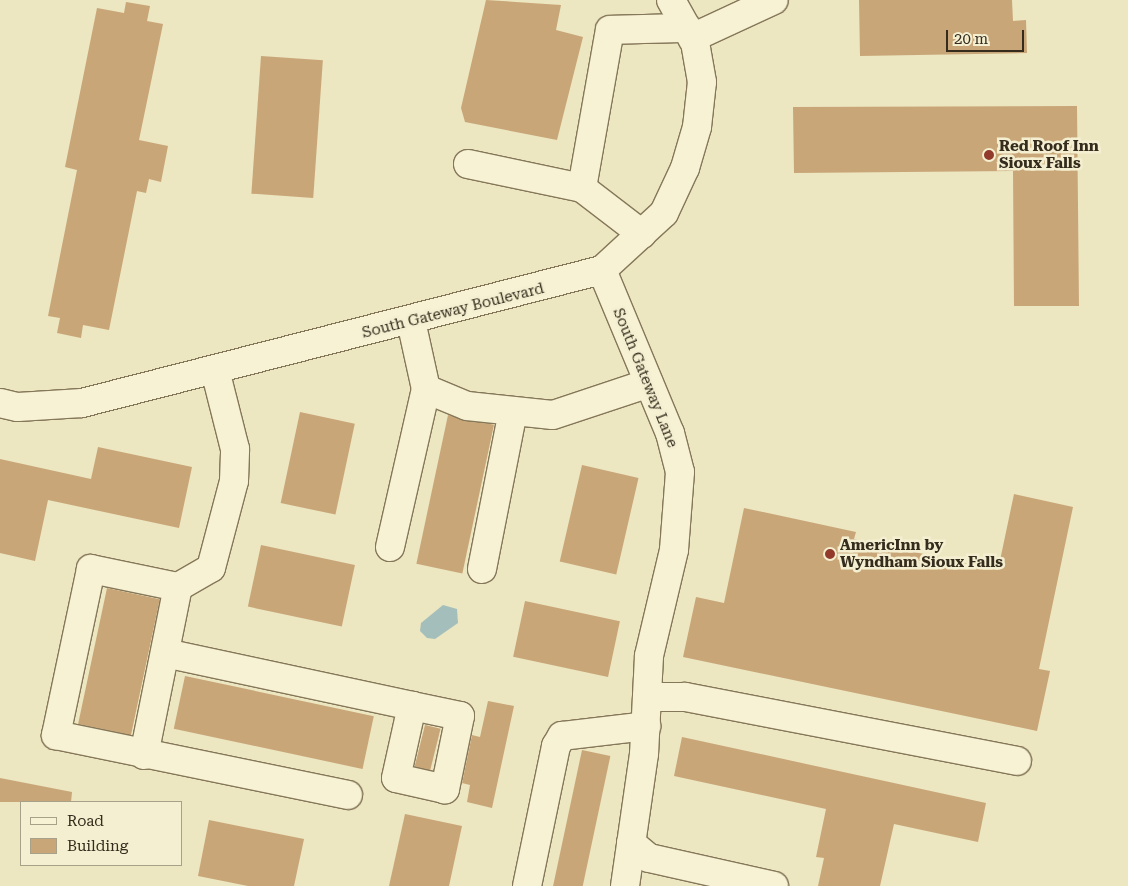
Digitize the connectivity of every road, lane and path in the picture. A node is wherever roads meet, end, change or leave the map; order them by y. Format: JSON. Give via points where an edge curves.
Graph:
{"nodes":[{"id":1,"x":672,"y":0,"type":"edge"},
{"id":2,"x":774,"y":0,"type":"edge"},
{"id":3,"x":690,"y":33,"type":"junction"},
{"id":4,"x":468,"y":164,"type":"dead end"},
{"id":5,"x":582,"y":188,"type":"junction"},
{"id":6,"x":642,"y":234,"type":"junction"},
{"id":7,"x":602,"y":270,"type":"junction"},
{"id":8,"x":411,"y":321,"type":"junction"},
{"id":9,"x":215,"y":370,"type":"junction"},
{"id":10,"x":649,"y":383,"type":"junction"},
{"id":11,"x":426,"y":390,"type":"junction"},
{"id":12,"x":0,"y":403,"type":"edge"},
{"id":13,"x":513,"y":410,"type":"junction"},
{"id":14,"x":390,"y":547,"type":"dead end"},
{"id":15,"x":482,"y":569,"type":"dead end"},
{"id":16,"x":178,"y":587,"type":"junction"},
{"id":17,"x":165,"y":653,"type":"junction"},
{"id":18,"x":647,"y":696,"type":"junction"},
{"id":19,"x":412,"y":706,"type":"dead end"},
{"id":20,"x":646,"y":726,"type":"junction"},
{"id":21,"x":144,"y":755,"type":"junction"},
{"id":22,"x":1017,"y":761,"type":"dead end"},
{"id":23,"x":348,"y":795,"type":"dead end"},
{"id":24,"x":631,"y":843,"type":"junction"},
{"id":25,"x":527,"y":886,"type":"edge"},
{"id":26,"x":625,"y":886,"type":"edge"},
{"id":27,"x":774,"y":886,"type":"edge"}],
"edges":[{"from":1,"to":3,"type":"street","name":"South Gateway Boulevard"},
{"from":2,"to":3,"type":"street"},
{"from":3,"to":5,"type":"street","via":[[610,30]]},
{"from":3,"to":6,"type":"street","name":"South Gateway Boulevard","via":[[702,82],[697,127],[685,168],[664,213]]},
{"from":4,"to":5,"type":"street"},
{"from":5,"to":6,"type":"street"},
{"from":6,"to":7,"type":"street","name":"South Gateway Boulevard"},
{"from":7,"to":8,"type":"street","name":"South Gateway Boulevard"},
{"from":7,"to":10,"type":"street","name":"South Gateway Lane"},
{"from":8,"to":9,"type":"street","name":"South Gateway Boulevard"},
{"from":8,"to":11,"type":"street"},
{"from":9,"to":12,"type":"street","name":"South Gateway Boulevard","via":[[82,403],[18,406]]},
{"from":9,"to":16,"type":"street","via":[[235,449],[234,481],[211,568]]},
{"from":10,"to":13,"type":"street","via":[[552,414]]},
{"from":10,"to":18,"type":"street","name":"South Gateway Lane","via":[[680,472],[674,550],[649,656]]},
{"from":11,"to":13,"type":"street","via":[[467,406]]},
{"from":11,"to":14,"type":"street"},
{"from":13,"to":15,"type":"street"},
{"from":16,"to":17,"type":"street"},
{"from":16,"to":21,"type":"street","via":[[91,569],[56,736]]},
{"from":17,"to":19,"type":"street"},
{"from":17,"to":21,"type":"street"},
{"from":18,"to":20,"type":"street","name":"South Gateway Lane"},
{"from":18,"to":22,"type":"street","via":[[685,696]]},
{"from":20,"to":24,"type":"street","name":"South Gateway Lane"},
{"from":20,"to":25,"type":"street","via":[[562,736],[556,746]]},
{"from":21,"to":23,"type":"street"},
{"from":24,"to":26,"type":"street","name":"South Gateway Lane"},
{"from":24,"to":27,"type":"street","via":[[649,858]]}]}
